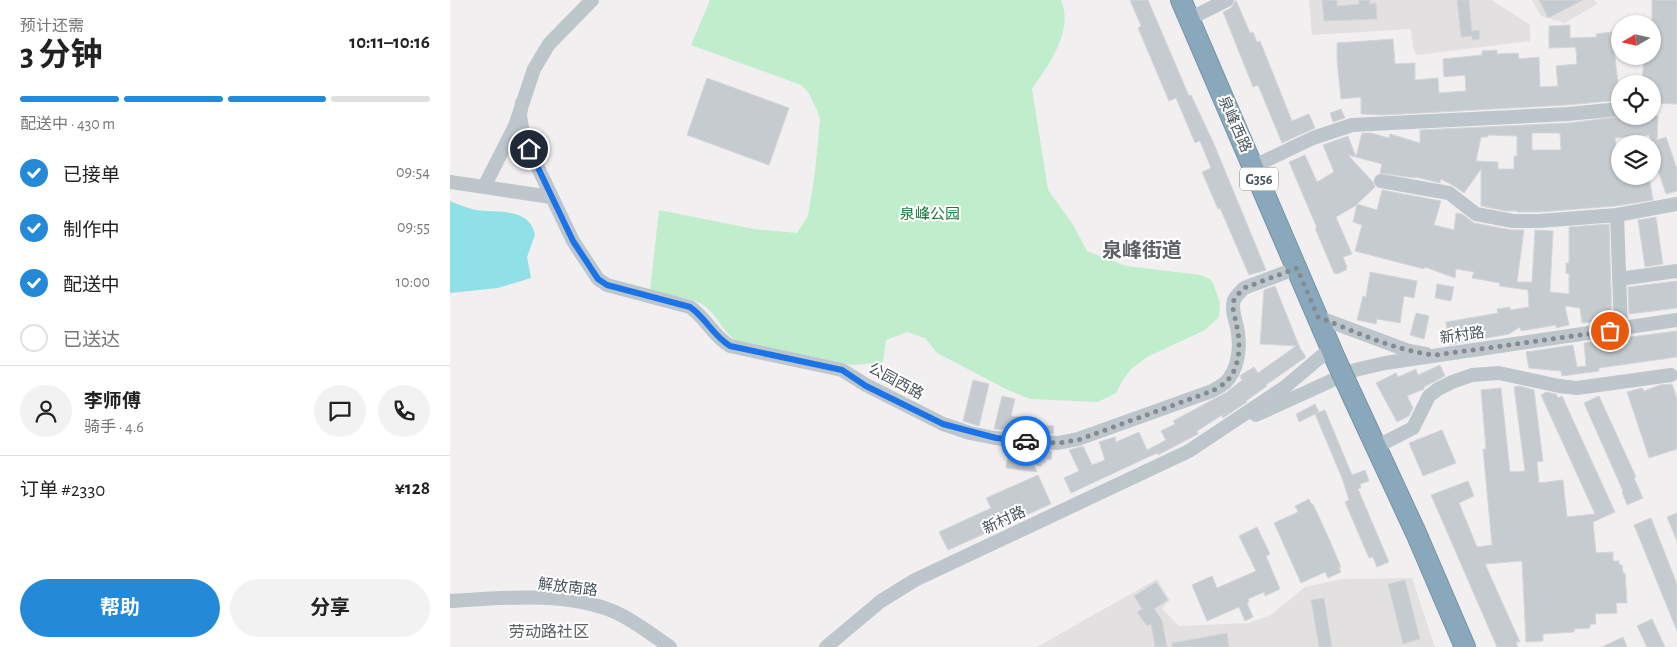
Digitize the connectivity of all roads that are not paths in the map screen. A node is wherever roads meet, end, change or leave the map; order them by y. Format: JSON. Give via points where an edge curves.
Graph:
{"nodes":[{"id":1,"x":592,"y":0,"type":"edge"},
{"id":2,"x":1181,"y":0,"type":"edge"},
{"id":3,"x":1227,"y":0,"type":"edge"},
{"id":4,"x":1189,"y":19,"type":"junction"},
{"id":5,"x":522,"y":103,"type":"junction"},
{"id":6,"x":1611,"y":111,"type":"edge"},
{"id":7,"x":1254,"y":166,"type":"junction"},
{"id":8,"x":1381,"y":181,"type":"dead end"},
{"id":9,"x":450,"y":182,"type":"edge"},
{"id":10,"x":484,"y":187,"type":"junction"},
{"id":11,"x":552,"y":196,"type":"junction"},
{"id":12,"x":1677,"y":204,"type":"edge"},
{"id":13,"x":1617,"y":215,"type":"junction"},
{"id":14,"x":1297,"y":268,"type":"junction"},
{"id":15,"x":1677,"y":271,"type":"edge"},
{"id":16,"x":1620,"y":279,"type":"junction"},
{"id":17,"x":1318,"y":317,"type":"junction"},
{"id":18,"x":1677,"y":320,"type":"edge"},
{"id":19,"x":1621,"y":329,"type":"junction"},
{"id":20,"x":1333,"y":353,"type":"junction"},
{"id":21,"x":1436,"y":355,"type":"junction"},
{"id":22,"x":1671,"y":376,"type":"dead end"},
{"id":23,"x":1206,"y":439,"type":"junction"},
{"id":24,"x":1376,"y":447,"type":"junction"},
{"id":25,"x":450,"y":600,"type":"edge"},
{"id":26,"x":670,"y":647,"type":"edge"},
{"id":27,"x":826,"y":647,"type":"edge"},
{"id":28,"x":1465,"y":647,"type":"edge"}],
"edges":[{"from":1,"to":5,"type":"street","via":[[549,44],[534,69]]},
{"from":2,"to":4,"type":"highway","name":"泉峰西路","number":"G356"},
{"from":3,"to":4,"type":"street"},
{"from":4,"to":7,"type":"highway","name":"泉峰西路","number":"G356"},
{"from":5,"to":10,"type":"street","via":[[515,126]]},
{"from":5,"to":11,"type":"street","name":"公园西路","via":[[520,115],[524,135]]},
{"from":6,"to":7,"type":"street","via":[[1352,125],[1313,138]]},
{"from":7,"to":14,"type":"highway","name":"泉峰西路","number":"G356"},
{"from":8,"to":13,"type":"street","via":[[1450,193],[1476,214],[1497,219],[1539,221]]},
{"from":9,"to":10,"type":"street"},
{"from":10,"to":11,"type":"street"},
{"from":11,"to":14,"type":"street","name":"公园西路","via":[[578,248],[598,279],[607,285],[690,307],[701,314],[720,340],[730,346],[842,370],[866,386],[943,424],[996,438],[1058,443],[1078,440],[1212,391],[1225,382],[1236,367],[1238,329],[1233,310],[1239,293],[1244,288]]},
{"from":12,"to":13,"type":"street"},
{"from":13,"to":16,"type":"street"},
{"from":14,"to":17,"type":"highway","name":"泉峰西路","number":"G356"},
{"from":15,"to":16,"type":"street"},
{"from":16,"to":19,"type":"street"},
{"from":17,"to":20,"type":"highway","name":"泉峰西路","number":"G356"},
{"from":17,"to":21,"type":"street","via":[[1409,350]]},
{"from":18,"to":19,"type":"street","name":"新村路"},
{"from":19,"to":21,"type":"street","name":"新村路"},
{"from":20,"to":23,"type":"street","name":"新村路"},
{"from":20,"to":24,"type":"highway","number":"G356","bridge":true},
{"from":21,"to":23,"type":"street","name":"新村路","via":[[1355,370]]},
{"from":22,"to":24,"type":"street","via":[[1577,388],[1499,373],[1472,376],[1438,389],[1429,396],[1413,428]]},
{"from":23,"to":27,"type":"street","name":"新村路","via":[[1180,455],[916,580],[881,601]]},
{"from":24,"to":28,"type":"highway","number":"G356"},
{"from":25,"to":26,"type":"street","name":"解放南路","via":[[563,600],[592,605],[628,619]]}]}
